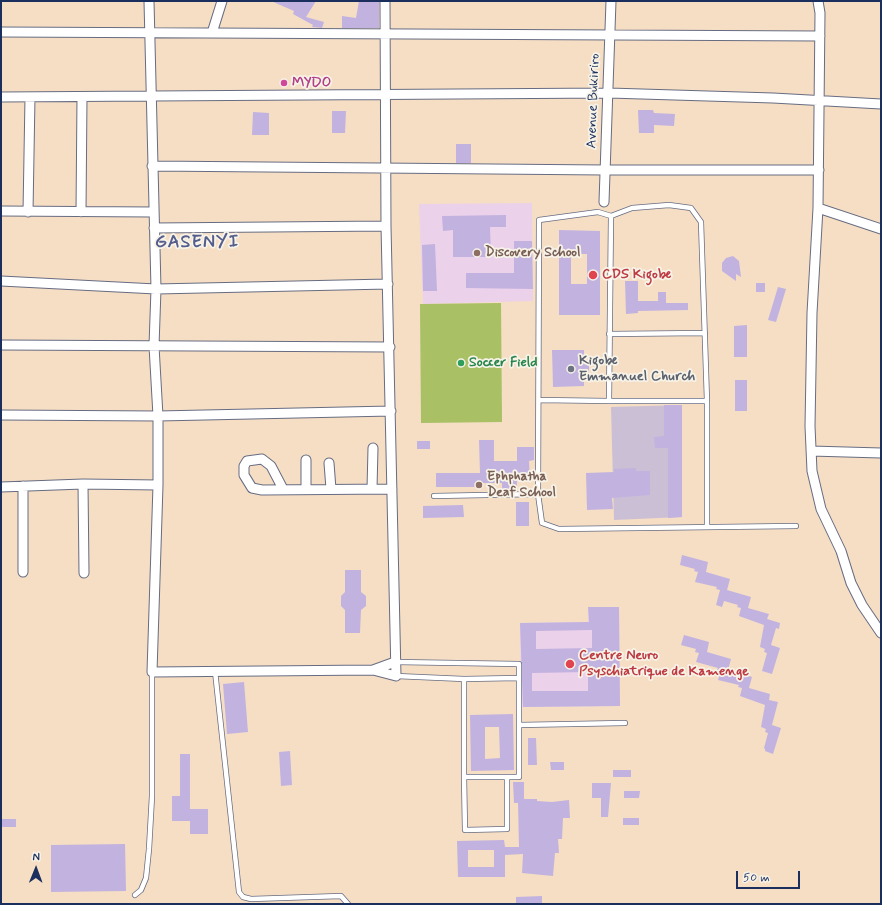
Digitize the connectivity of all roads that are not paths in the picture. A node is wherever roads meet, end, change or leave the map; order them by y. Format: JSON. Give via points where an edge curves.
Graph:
{"nodes":[{"id":1,"x":149,"y":1,"type":"edge"},
{"id":2,"x":222,"y":1,"type":"edge"},
{"id":3,"x":385,"y":1,"type":"edge"},
{"id":4,"x":611,"y":1,"type":"edge"},
{"id":5,"x":818,"y":1,"type":"edge"},
{"id":6,"x":1,"y":32,"type":"edge"},
{"id":7,"x":150,"y":32,"type":"junction"},
{"id":8,"x":212,"y":33,"type":"junction"},
{"id":9,"x":610,"y":35,"type":"junction"},
{"id":10,"x":386,"y":36,"type":"junction"},
{"id":11,"x":820,"y":36,"type":"junction"},
{"id":12,"x":609,"y":93,"type":"junction"},
{"id":13,"x":386,"y":94,"type":"junction"},
{"id":14,"x":151,"y":96,"type":"junction"},
{"id":15,"x":1,"y":97,"type":"edge"},
{"id":16,"x":30,"y":97,"type":"junction"},
{"id":17,"x":82,"y":97,"type":"junction"},
{"id":18,"x":819,"y":101,"type":"junction"},
{"id":19,"x":881,"y":104,"type":"edge"},
{"id":20,"x":152,"y":166,"type":"junction"},
{"id":21,"x":387,"y":168,"type":"junction"},
{"id":22,"x":605,"y":170,"type":"junction"},
{"id":23,"x":819,"y":170,"type":"junction"},
{"id":24,"x":604,"y":202,"type":"joint"},
{"id":25,"x":818,"y":208,"type":"junction"},
{"id":26,"x":1,"y":211,"type":"edge"},
{"id":27,"x":28,"y":212,"type":"junction"},
{"id":28,"x":81,"y":212,"type":"junction"},
{"id":29,"x":153,"y":212,"type":"junction"},
{"id":30,"x":598,"y":212,"type":"junction"},
{"id":31,"x":611,"y":216,"type":"junction"},
{"id":32,"x":386,"y":226,"type":"junction"},
{"id":33,"x":154,"y":228,"type":"junction"},
{"id":34,"x":881,"y":230,"type":"edge"},
{"id":35,"x":1,"y":281,"type":"edge"},
{"id":36,"x":388,"y":284,"type":"junction"},
{"id":37,"x":156,"y":289,"type":"junction"},
{"id":38,"x":705,"y":333,"type":"junction"},
{"id":39,"x":609,"y":334,"type":"junction"},
{"id":40,"x":1,"y":345,"type":"edge"},
{"id":41,"x":154,"y":346,"type":"junction"},
{"id":42,"x":390,"y":347,"type":"junction"},
{"id":43,"x":538,"y":400,"type":"junction"},
{"id":44,"x":609,"y":401,"type":"junction"},
{"id":45,"x":707,"y":401,"type":"junction"},
{"id":46,"x":391,"y":411,"type":"junction"},
{"id":47,"x":1,"y":415,"type":"edge"},
{"id":48,"x":158,"y":416,"type":"junction"},
{"id":49,"x":373,"y":448,"type":"dead end"},
{"id":50,"x":811,"y":451,"type":"junction"},
{"id":51,"x":881,"y":452,"type":"edge"},
{"id":52,"x":306,"y":460,"type":"dead end"},
{"id":53,"x":329,"y":463,"type":"dead end"},
{"id":54,"x":84,"y":484,"type":"junction"},
{"id":55,"x":158,"y":485,"type":"junction"},
{"id":56,"x":23,"y":486,"type":"junction"},
{"id":57,"x":1,"y":487,"type":"edge"},
{"id":58,"x":284,"y":489,"type":"junction"},
{"id":59,"x":306,"y":489,"type":"junction"},
{"id":60,"x":331,"y":489,"type":"junction"},
{"id":61,"x":372,"y":489,"type":"junction"},
{"id":62,"x":392,"y":489,"type":"junction"},
{"id":63,"x":538,"y":494,"type":"junction"},
{"id":64,"x":434,"y":496,"type":"dead end"},
{"id":65,"x":796,"y":526,"type":"dead end"},
{"id":66,"x":707,"y":527,"type":"junction"},
{"id":67,"x":23,"y":572,"type":"dead end"},
{"id":68,"x":84,"y":573,"type":"dead end"},
{"id":69,"x":881,"y":633,"type":"edge"},
{"id":70,"x":395,"y":662,"type":"junction"},
{"id":71,"x":373,"y":670,"type":"junction"},
{"id":72,"x":215,"y":671,"type":"junction"},
{"id":73,"x":152,"y":672,"type":"junction"},
{"id":74,"x":396,"y":676,"type":"junction"},
{"id":75,"x":519,"y":678,"type":"junction"},
{"id":76,"x":464,"y":679,"type":"junction"},
{"id":77,"x":625,"y":723,"type":"dead end"},
{"id":78,"x":519,"y":724,"type":"junction"},
{"id":79,"x":464,"y":777,"type":"junction"},
{"id":80,"x":508,"y":777,"type":"junction"},
{"id":81,"x":136,"y":895,"type":"dead end"},
{"id":82,"x":348,"y":904,"type":"edge"}],
"edges":[{"from":1,"to":7,"type":"street"},
{"from":2,"to":8,"type":"street"},
{"from":3,"to":10,"type":"street"},
{"from":4,"to":9,"type":"street","name":"Avenue Bukiriro"},
{"from":5,"to":11,"type":"street"},
{"from":6,"to":7,"type":"street"},
{"from":7,"to":8,"type":"street"},
{"from":7,"to":14,"type":"street"},
{"from":8,"to":10,"type":"street"},
{"from":9,"to":10,"type":"street"},
{"from":9,"to":11,"type":"street"},
{"from":9,"to":12,"type":"street","name":"Avenue Bukiriro"},
{"from":10,"to":13,"type":"street"},
{"from":11,"to":18,"type":"street"},
{"from":12,"to":13,"type":"street"},
{"from":12,"to":18,"type":"street"},
{"from":12,"to":22,"type":"street","name":"Avenue Bukiriro"},
{"from":13,"to":14,"type":"street"},
{"from":13,"to":21,"type":"street"},
{"from":14,"to":17,"type":"street"},
{"from":14,"to":20,"type":"street"},
{"from":15,"to":16,"type":"street"},
{"from":16,"to":17,"type":"street"},
{"from":16,"to":27,"type":"street"},
{"from":17,"to":28,"type":"street"},
{"from":18,"to":19,"type":"street"},
{"from":18,"to":23,"type":"street"},
{"from":20,"to":21,"type":"street"},
{"from":20,"to":29,"type":"street"},
{"from":21,"to":22,"type":"street"},
{"from":21,"to":32,"type":"street"},
{"from":22,"to":23,"type":"street"},
{"from":22,"to":24,"type":"street","name":"Avenue Bukiriro"},
{"from":23,"to":25,"type":"street"},
{"from":24,"to":30,"type":"lane"},
{"from":25,"to":34,"type":"street"},
{"from":25,"to":50,"type":"street","via":[[812,314]]},
{"from":26,"to":27,"type":"street"},
{"from":27,"to":28,"type":"street"},
{"from":28,"to":29,"type":"street"},
{"from":29,"to":33,"type":"street"},
{"from":30,"to":31,"type":"lane"},
{"from":30,"to":43,"type":"lane","via":[[539,220]]},
{"from":31,"to":38,"type":"lane","via":[[632,208],[669,205],[691,208],[701,222]]},
{"from":31,"to":39,"type":"lane"},
{"from":32,"to":33,"type":"street"},
{"from":32,"to":36,"type":"street"},
{"from":33,"to":37,"type":"street"},
{"from":35,"to":37,"type":"street"},
{"from":36,"to":37,"type":"street"},
{"from":36,"to":42,"type":"street"},
{"from":37,"to":41,"type":"street"},
{"from":38,"to":39,"type":"lane"},
{"from":38,"to":45,"type":"lane"},
{"from":39,"to":44,"type":"lane"},
{"from":40,"to":41,"type":"street"},
{"from":41,"to":42,"type":"street"},
{"from":41,"to":48,"type":"street"},
{"from":42,"to":46,"type":"street"},
{"from":43,"to":44,"type":"lane"},
{"from":43,"to":63,"type":"lane"},
{"from":44,"to":45,"type":"lane"},
{"from":45,"to":66,"type":"lane"},
{"from":46,"to":48,"type":"street"},
{"from":46,"to":62,"type":"street"},
{"from":47,"to":48,"type":"street"},
{"from":48,"to":55,"type":"street"},
{"from":49,"to":61,"type":"street"},
{"from":50,"to":51,"type":"street"},
{"from":50,"to":69,"type":"street","via":[[812,471],[821,509],[841,551],[851,583]]},
{"from":52,"to":59,"type":"street"},
{"from":53,"to":60,"type":"street"},
{"from":54,"to":55,"type":"street"},
{"from":54,"to":56,"type":"street"},
{"from":54,"to":68,"type":"street"},
{"from":55,"to":73,"type":"street"},
{"from":56,"to":57,"type":"street"},
{"from":56,"to":67,"type":"street"},
{"from":58,"to":58,"type":"street","via":[[252,488],[244,475],[246,461],[262,459],[271,466]]},
{"from":58,"to":59,"type":"street"},
{"from":59,"to":60,"type":"street"},
{"from":60,"to":61,"type":"street"},
{"from":61,"to":62,"type":"street"},
{"from":62,"to":70,"type":"street"},
{"from":63,"to":64,"type":"lane"},
{"from":63,"to":66,"type":"lane","via":[[542,523],[558,529]]},
{"from":65,"to":66,"type":"lane"},
{"from":70,"to":71,"type":"street"},
{"from":70,"to":74,"type":"street"},
{"from":70,"to":75,"type":"lane","via":[[519,664]]},
{"from":71,"to":72,"type":"street"},
{"from":71,"to":74,"type":"street"},
{"from":72,"to":73,"type":"street"},
{"from":72,"to":82,"type":"lane","via":[[239,892],[243,897],[251,899],[341,896]]},
{"from":73,"to":81,"type":"lane","via":[[152,796],[149,849],[146,878]]},
{"from":74,"to":76,"type":"lane"},
{"from":75,"to":76,"type":"lane"},
{"from":75,"to":78,"type":"lane"},
{"from":76,"to":79,"type":"lane"},
{"from":77,"to":78,"type":"lane"},
{"from":78,"to":80,"type":"lane","via":[[519,777]]},
{"from":79,"to":80,"type":"lane"},
{"from":79,"to":80,"type":"lane","via":[[465,830],[507,829]]}]}
